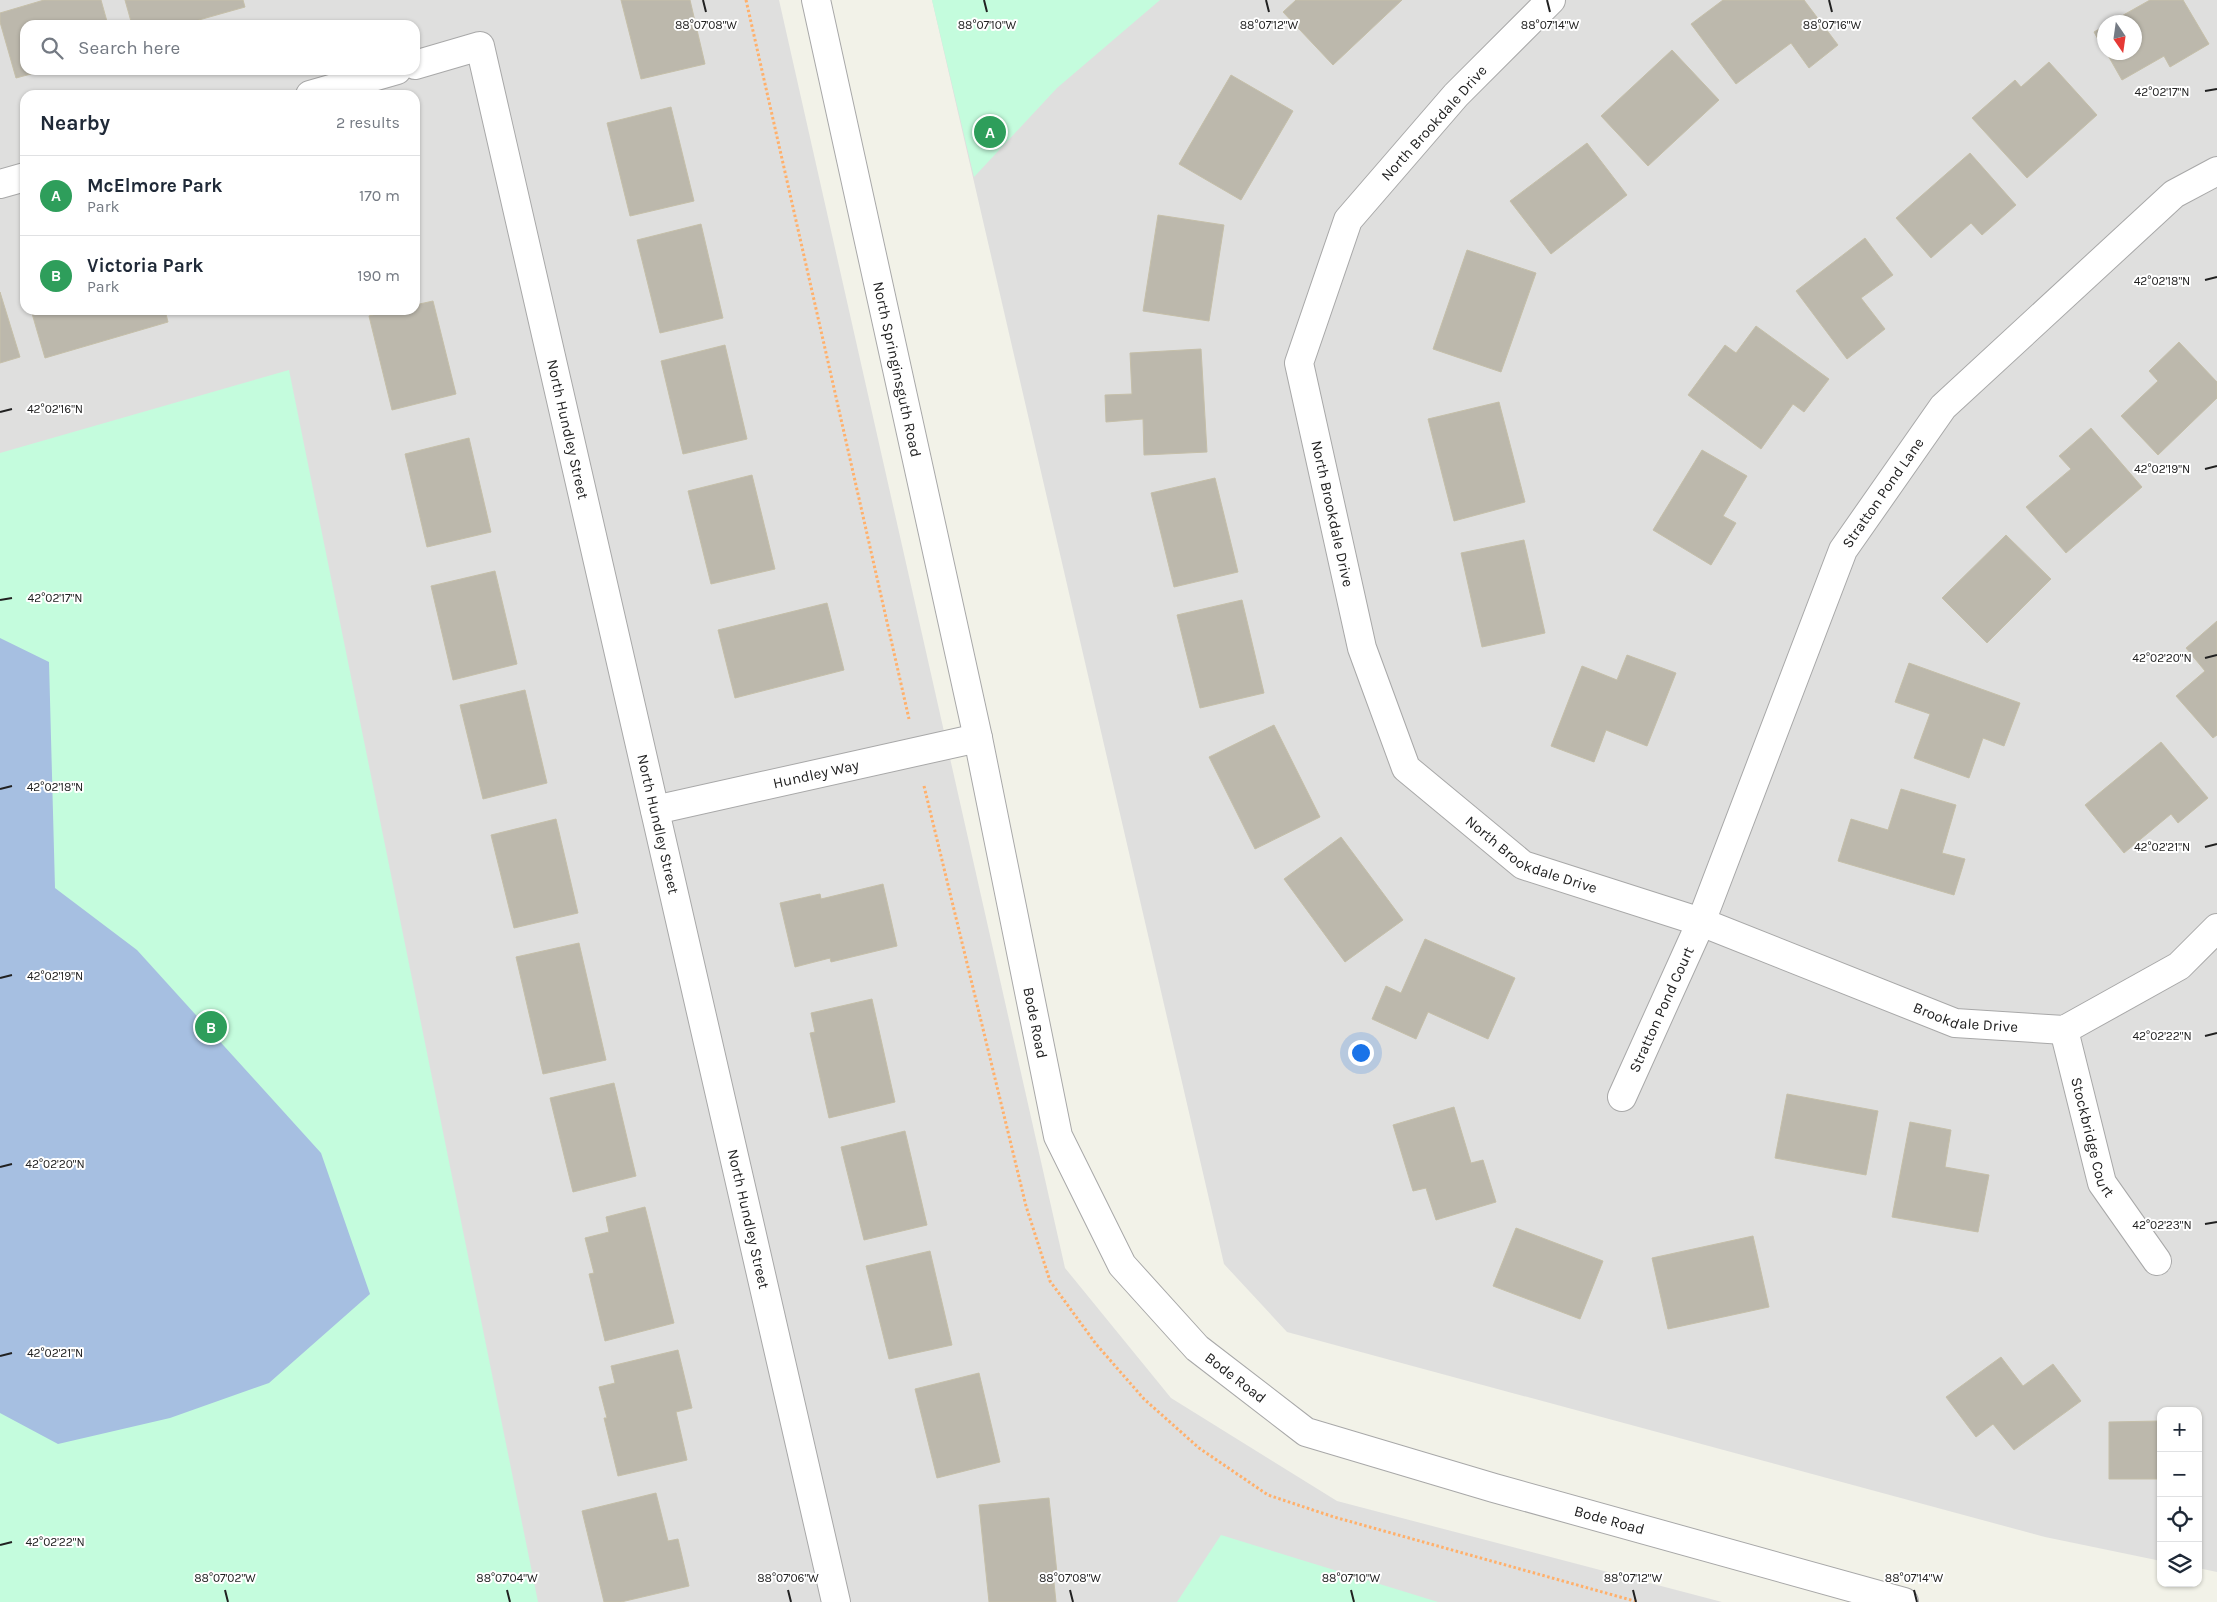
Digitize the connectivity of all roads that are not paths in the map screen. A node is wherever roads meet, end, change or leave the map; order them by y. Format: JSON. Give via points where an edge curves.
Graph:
{"nodes":[{"id":1,"x":816,"y":0,"type":"edge"},
{"id":2,"x":1551,"y":0,"type":"edge"},
{"id":3,"x":420,"y":64,"type":"edge"},
{"id":4,"x":380,"y":75,"type":"edge"},
{"id":5,"x":327,"y":90,"type":"edge"},
{"id":6,"x":2217,"y":171,"type":"edge"},
{"id":7,"x":20,"y":178,"type":"edge"},
{"id":8,"x":0,"y":184,"type":"edge"},
{"id":9,"x":978,"y":738,"type":"junction"},
{"id":10,"x":655,"y":810,"type":"junction"},
{"id":11,"x":1701,"y":922,"type":"junction"},
{"id":12,"x":2217,"y":928,"type":"edge"},
{"id":13,"x":2064,"y":1030,"type":"junction"},
{"id":14,"x":1622,"y":1097,"type":"dead end"},
{"id":15,"x":2157,"y":1261,"type":"dead end"},
{"id":16,"x":836,"y":1602,"type":"edge"},
{"id":17,"x":1904,"y":1602,"type":"edge"}],
"edges":[{"from":1,"to":9,"type":"street","name":"North Springinsguth Road"},
{"from":2,"to":11,"type":"street","name":"North Brookdale Drive","via":[[1456,95],[1348,220],[1299,363],[1362,648],[1406,768],[1523,865]]},
{"from":3,"to":10,"type":"street","name":"North Hundley Street","via":[[480,46]]},
{"from":4,"to":5,"type":"street"},
{"from":6,"to":11,"type":"street","name":"Stratton Pond Lane","via":[[2174,194],[1944,407],[1843,550]]},
{"from":7,"to":8,"type":"street"},
{"from":9,"to":10,"type":"street","name":"Hundley Way"},
{"from":9,"to":17,"type":"street","name":"Bode Road","via":[[1058,1136],[1122,1266],[1198,1348],[1306,1432]]},
{"from":10,"to":16,"type":"street","name":"North Hundley Street"},
{"from":11,"to":13,"type":"street","name":"Brookdale Drive","via":[[1955,1023]]},
{"from":11,"to":14,"type":"street","name":"Stratton Pond Court"},
{"from":12,"to":13,"type":"street","via":[[2179,966]]},
{"from":13,"to":15,"type":"street","name":"Stockbridge Court","via":[[2102,1183]]}]}
